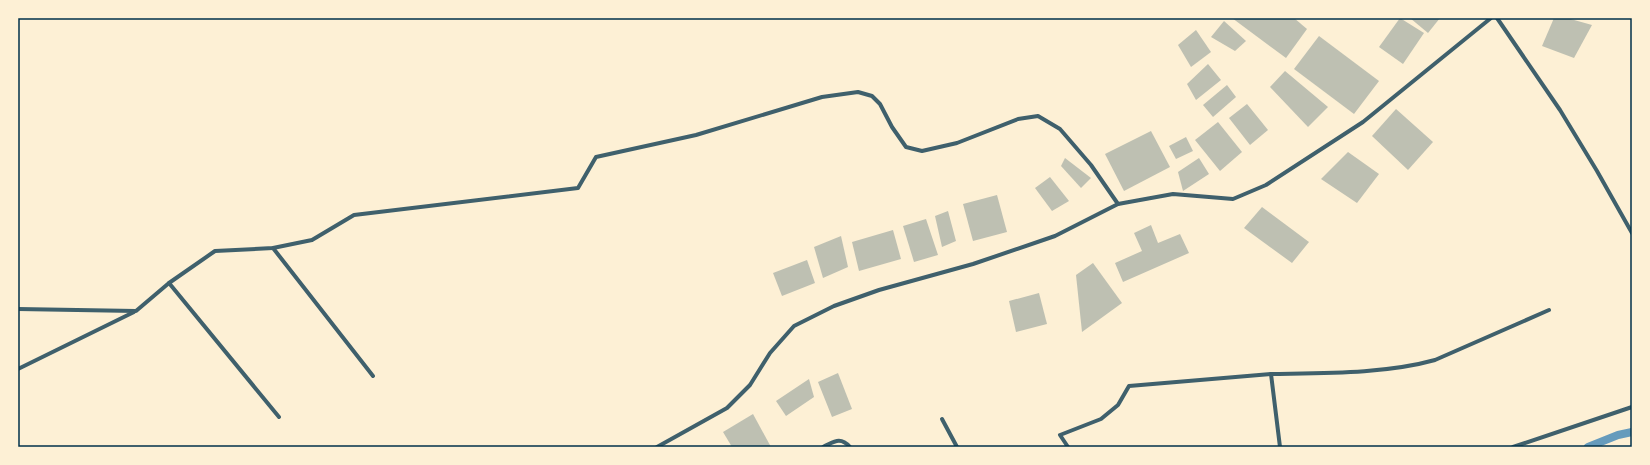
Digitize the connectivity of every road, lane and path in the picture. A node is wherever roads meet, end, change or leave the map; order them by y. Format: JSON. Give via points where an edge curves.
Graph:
{"nodes":[{"id":1,"x":1491,"y":18,"type":"edge"},
{"id":2,"x":1496,"y":18,"type":"edge"},
{"id":3,"x":1118,"y":204,"type":"junction"},
{"id":4,"x":1632,"y":233,"type":"edge"},
{"id":5,"x":274,"y":248,"type":"junction"},
{"id":6,"x":169,"y":283,"type":"junction"},
{"id":7,"x":18,"y":309,"type":"edge"},
{"id":8,"x":1549,"y":310,"type":"dead end"},
{"id":9,"x":136,"y":311,"type":"junction"},
{"id":10,"x":18,"y":369,"type":"edge"},
{"id":11,"x":1271,"y":374,"type":"junction"},
{"id":12,"x":373,"y":376,"type":"dead end"},
{"id":13,"x":1632,"y":407,"type":"edge"},
{"id":14,"x":279,"y":417,"type":"dead end"},
{"id":15,"x":942,"y":419,"type":"dead end"},
{"id":16,"x":657,"y":447,"type":"edge"},
{"id":17,"x":823,"y":447,"type":"edge"},
{"id":18,"x":850,"y":447,"type":"edge"},
{"id":19,"x":957,"y":447,"type":"edge"},
{"id":20,"x":1068,"y":447,"type":"edge"},
{"id":21,"x":1280,"y":447,"type":"edge"},
{"id":22,"x":1513,"y":447,"type":"edge"}],
"edges":[{"from":1,"to":3,"type":"street","via":[[1362,122],[1266,185],[1233,199],[1173,194]]},
{"from":2,"to":4,"type":"street","via":[[1560,110]]},
{"from":3,"to":5,"type":"street","via":[[1091,165],[1060,128],[1038,116],[1018,119],[957,143],[922,151],[906,147],[880,104],[872,96],[858,92],[822,97],[696,135],[596,157],[578,188],[354,215],[312,240]]},
{"from":3,"to":16,"type":"street","via":[[1055,236],[973,264],[879,290],[834,306],[794,326],[770,353],[750,385],[727,408]]},
{"from":5,"to":6,"type":"street","via":[[215,251]]},
{"from":5,"to":12,"type":"street"},
{"from":6,"to":9,"type":"street"},
{"from":6,"to":14,"type":"street"},
{"from":7,"to":9,"type":"street"},
{"from":8,"to":11,"type":"street","via":[[1418,365],[1332,373]]},
{"from":9,"to":10,"type":"street"},
{"from":11,"to":20,"type":"street","via":[[1129,386],[1118,405],[1101,420],[1060,435]]},
{"from":11,"to":21,"type":"street"},
{"from":13,"to":22,"type":"street"},
{"from":15,"to":19,"type":"street"},
{"from":17,"to":18,"type":"street","via":[[838,440],[846,442]]}]}
